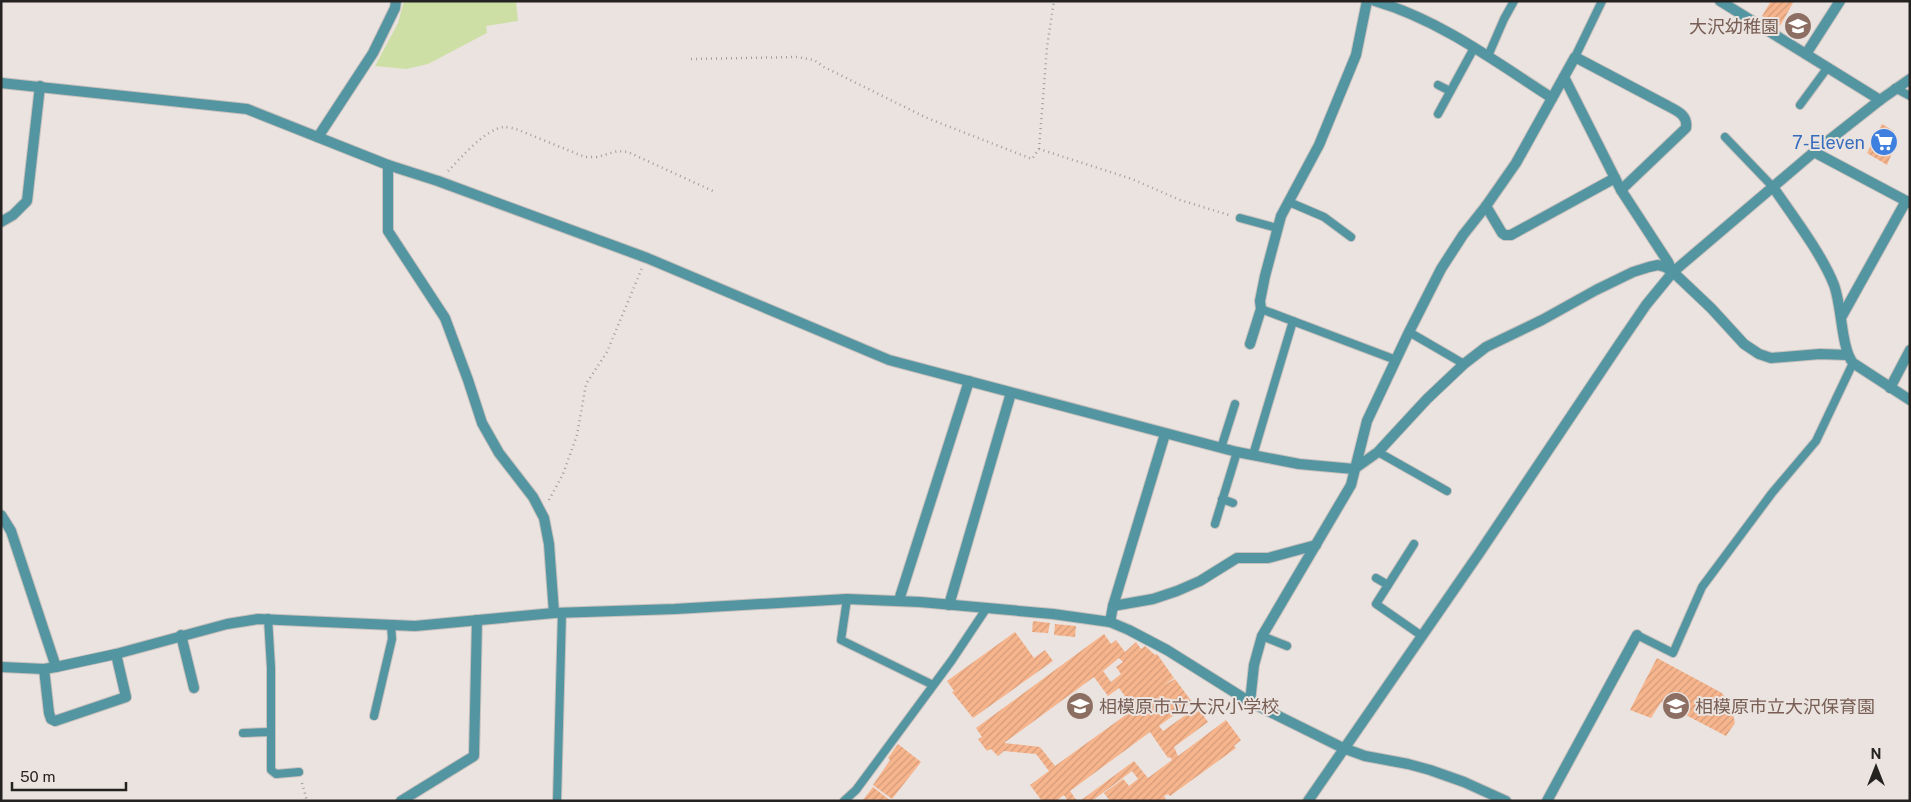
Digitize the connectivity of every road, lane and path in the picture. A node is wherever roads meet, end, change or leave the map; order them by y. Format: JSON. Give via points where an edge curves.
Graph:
{"nodes":[{"id":1,"x":396,"y":1,"type":"edge"},
{"id":2,"x":1054,"y":1,"type":"edge"},
{"id":3,"x":1367,"y":1,"type":"edge"},
{"id":4,"x":1375,"y":1,"type":"edge"},
{"id":5,"x":1514,"y":1,"type":"edge"},
{"id":6,"x":1602,"y":1,"type":"edge"},
{"id":7,"x":1720,"y":1,"type":"edge"},
{"id":8,"x":1840,"y":1,"type":"edge"},
{"id":9,"x":1474,"y":48,"type":"junction"},
{"id":10,"x":1806,"y":54,"type":"junction"},
{"id":11,"x":1488,"y":56,"type":"junction"},
{"id":12,"x":1575,"y":57,"type":"junction"},
{"id":13,"x":691,"y":59,"type":"dead end"},
{"id":14,"x":1828,"y":67,"type":"junction"},
{"id":15,"x":1564,"y":77,"type":"junction"},
{"id":16,"x":1910,"y":79,"type":"edge"},
{"id":17,"x":1,"y":83,"type":"edge"},
{"id":18,"x":1438,"y":85,"type":"dead end"},
{"id":19,"x":40,"y":86,"type":"junction"},
{"id":20,"x":1895,"y":88,"type":"junction"},
{"id":21,"x":1450,"y":92,"type":"junction"},
{"id":22,"x":1910,"y":96,"type":"edge"},
{"id":23,"x":1552,"y":98,"type":"junction"},
{"id":24,"x":1880,"y":100,"type":"junction"},
{"id":25,"x":1800,"y":105,"type":"dead end"},
{"id":26,"x":1438,"y":114,"type":"dead end"},
{"id":27,"x":318,"y":137,"type":"junction"},
{"id":28,"x":1726,"y":137,"type":"dead end"},
{"id":29,"x":1039,"y":149,"type":"junction"},
{"id":30,"x":1814,"y":152,"type":"junction"},
{"id":31,"x":388,"y":165,"type":"junction"},
{"id":32,"x":1615,"y":178,"type":"junction"},
{"id":33,"x":438,"y":181,"type":"junction"},
{"id":34,"x":1773,"y":187,"type":"junction"},
{"id":35,"x":1621,"y":190,"type":"junction"},
{"id":36,"x":715,"y":192,"type":"dead end"},
{"id":37,"x":1289,"y":202,"type":"junction"},
{"id":38,"x":1908,"y":202,"type":"edge"},
{"id":39,"x":1486,"y":206,"type":"junction"},
{"id":40,"x":1240,"y":218,"type":"joint"},
{"id":41,"x":1,"y":222,"type":"edge"},
{"id":42,"x":1277,"y":228,"type":"junction"},
{"id":43,"x":1351,"y":237,"type":"dead end"},
{"id":44,"x":647,"y":258,"type":"junction"},
{"id":45,"x":1673,"y":272,"type":"junction"},
{"id":46,"x":1261,"y":309,"type":"junction"},
{"id":47,"x":1842,"y":316,"type":"junction"},
{"id":48,"x":1293,"y":321,"type":"junction"},
{"id":49,"x":1409,"y":332,"type":"junction"},
{"id":50,"x":1250,"y":344,"type":"dead end"},
{"id":51,"x":1910,"y":350,"type":"edge"},
{"id":52,"x":1850,"y":359,"type":"junction"},
{"id":53,"x":1396,"y":360,"type":"junction"},
{"id":54,"x":1464,"y":364,"type":"junction"},
{"id":55,"x":969,"y":381,"type":"junction"},
{"id":56,"x":1890,"y":388,"type":"junction"},
{"id":57,"x":1011,"y":393,"type":"junction"},
{"id":58,"x":1910,"y":400,"type":"edge"},
{"id":59,"x":1234,"y":404,"type":"dead end"},
{"id":60,"x":1165,"y":434,"type":"junction"},
{"id":61,"x":1220,"y":448,"type":"junction"},
{"id":62,"x":1237,"y":452,"type":"junction"},
{"id":63,"x":1378,"y":452,"type":"junction"},
{"id":64,"x":1253,"y":455,"type":"junction"},
{"id":65,"x":1354,"y":469,"type":"junction"},
{"id":66,"x":1447,"y":491,"type":"dead end"},
{"id":67,"x":1222,"y":500,"type":"junction"},
{"id":68,"x":1233,"y":503,"type":"dead end"},
{"id":69,"x":1,"y":515,"type":"edge"},
{"id":70,"x":542,"y":515,"type":"junction"},
{"id":71,"x":1215,"y":524,"type":"dead end"},
{"id":72,"x":1414,"y":544,"type":"dead end"},
{"id":73,"x":1316,"y":545,"type":"junction"},
{"id":74,"x":1376,"y":578,"type":"dead end"},
{"id":75,"x":1388,"y":585,"type":"junction"},
{"id":76,"x":847,"y":600,"type":"junction"},
{"id":77,"x":899,"y":600,"type":"junction"},
{"id":78,"x":949,"y":605,"type":"junction"},
{"id":79,"x":1113,"y":606,"type":"junction"},
{"id":80,"x":986,"y":608,"type":"junction"},
{"id":81,"x":558,"y":612,"type":"junction"},
{"id":82,"x":268,"y":618,"type":"junction"},
{"id":83,"x":477,"y":620,"type":"junction"},
{"id":84,"x":1110,"y":622,"type":"junction"},
{"id":85,"x":392,"y":625,"type":"junction"},
{"id":86,"x":1637,"y":634,"type":"joint"},
{"id":87,"x":181,"y":635,"type":"junction"},
{"id":88,"x":1262,"y":636,"type":"junction"},
{"id":89,"x":1422,"y":636,"type":"junction"},
{"id":90,"x":1287,"y":646,"type":"dead end"},
{"id":91,"x":116,"y":654,"type":"junction"},
{"id":92,"x":1,"y":667,"type":"edge"},
{"id":93,"x":56,"y":667,"type":"junction"},
{"id":94,"x":44,"y":669,"type":"junction"},
{"id":95,"x":933,"y":685,"type":"junction"},
{"id":96,"x":194,"y":688,"type":"dead end"},
{"id":97,"x":1250,"y":702,"type":"junction"},
{"id":98,"x":374,"y":716,"type":"dead end"},
{"id":99,"x":271,"y":732,"type":"junction"},
{"id":100,"x":243,"y":733,"type":"dead end"},
{"id":101,"x":1344,"y":748,"type":"junction"},
{"id":102,"x":299,"y":772,"type":"joint"},
{"id":103,"x":307,"y":801,"type":"edge"},
{"id":104,"x":401,"y":801,"type":"edge"},
{"id":105,"x":557,"y":801,"type":"edge"},
{"id":106,"x":844,"y":801,"type":"edge"},
{"id":107,"x":1308,"y":801,"type":"edge"},
{"id":108,"x":1506,"y":801,"type":"edge"},
{"id":109,"x":1547,"y":801,"type":"edge"}],
"edges":[{"from":1,"to":27,"type":"street","via":[[373,53]]},
{"from":2,"to":29,"type":"path"},
{"from":3,"to":37,"type":"street","via":[[1356,55],[1319,145]]},
{"from":4,"to":9,"type":"street","via":[[1428,20]]},
{"from":5,"to":11,"type":"lane"},
{"from":6,"to":12,"type":"lane"},
{"from":7,"to":10,"type":"street"},
{"from":8,"to":10,"type":"street"},
{"from":9,"to":11,"type":"street"},
{"from":9,"to":21,"type":"lane"},
{"from":10,"to":14,"type":"street"},
{"from":11,"to":23,"type":"street"},
{"from":12,"to":15,"type":"street"},
{"from":12,"to":35,"type":"street","via":[[1683,114],[1686,119],[1686,128]]},
{"from":13,"to":29,"type":"path","via":[[797,57],[814,60],[824,68],[927,118],[1032,159]]},
{"from":14,"to":24,"type":"street"},
{"from":14,"to":25,"type":"lane"},
{"from":15,"to":23,"type":"street"},
{"from":15,"to":32,"type":"street"},
{"from":16,"to":20,"type":"street"},
{"from":17,"to":19,"type":"street"},
{"from":18,"to":21,"type":"lane"},
{"from":19,"to":27,"type":"street","via":[[247,109]]},
{"from":19,"to":41,"type":"street","via":[[27,201]]},
{"from":20,"to":22,"type":"lane"},
{"from":20,"to":24,"type":"street"},
{"from":21,"to":26,"type":"lane"},
{"from":23,"to":39,"type":"street","via":[[1516,163]]},
{"from":24,"to":30,"type":"street"},
{"from":27,"to":31,"type":"street"},
{"from":28,"to":34,"type":"lane"},
{"from":29,"to":40,"type":"path"},
{"from":30,"to":34,"type":"street"},
{"from":30,"to":38,"type":"street"},
{"from":31,"to":33,"type":"street"},
{"from":31,"to":70,"type":"street","via":[[388,231],[445,318],[482,423]]},
{"from":32,"to":35,"type":"street"},
{"from":32,"to":39,"type":"street","via":[[1511,235],[1502,233]]},
{"from":33,"to":36,"type":"path","via":[[482,138],[504,127],[584,157],[597,157],[618,150],[628,152]]},
{"from":33,"to":44,"type":"street"},
{"from":34,"to":45,"type":"street"},
{"from":34,"to":47,"type":"street","via":[[1824,264],[1834,285]]},
{"from":35,"to":45,"type":"street"},
{"from":37,"to":42,"type":"street"},
{"from":37,"to":43,"type":"lane","via":[[1324,217]]},
{"from":38,"to":47,"type":"street"},
{"from":39,"to":49,"type":"street","via":[[1441,269]]},
{"from":40,"to":42,"type":"lane"},
{"from":42,"to":46,"type":"street","via":[[1260,301]]},
{"from":44,"to":55,"type":"street","via":[[889,360]]},
{"from":44,"to":70,"type":"path","via":[[607,352],[586,384],[577,435],[563,474]]},
{"from":45,"to":52,"type":"street","via":[[1744,344],[1759,354],[1772,358],[1820,354]]},
{"from":45,"to":54,"type":"street","via":[[1658,265],[1633,272],[1486,347]]},
{"from":45,"to":89,"type":"street","via":[[1646,305]]},
{"from":46,"to":48,"type":"lane"},
{"from":46,"to":50,"type":"street"},
{"from":47,"to":52,"type":"street"},
{"from":48,"to":53,"type":"lane"},
{"from":48,"to":64,"type":"lane"},
{"from":49,"to":53,"type":"street"},
{"from":49,"to":54,"type":"lane"},
{"from":51,"to":56,"type":"street"},
{"from":52,"to":56,"type":"street"},
{"from":52,"to":86,"type":"lane","via":[[1816,441],[1772,493],[1702,587],[1673,653]]},
{"from":53,"to":65,"type":"street","via":[[1367,421]]},
{"from":54,"to":63,"type":"street"},
{"from":55,"to":57,"type":"street"},
{"from":55,"to":77,"type":"street"},
{"from":56,"to":58,"type":"street"},
{"from":57,"to":60,"type":"street"},
{"from":57,"to":78,"type":"street"},
{"from":59,"to":61,"type":"lane"},
{"from":60,"to":61,"type":"street"},
{"from":60,"to":79,"type":"street"},
{"from":61,"to":62,"type":"street"},
{"from":62,"to":64,"type":"street"},
{"from":62,"to":67,"type":"lane"},
{"from":63,"to":65,"type":"street"},
{"from":63,"to":66,"type":"lane"},
{"from":64,"to":65,"type":"street","via":[[1299,464]]},
{"from":65,"to":73,"type":"street","via":[[1351,485]]},
{"from":67,"to":68,"type":"lane"},
{"from":67,"to":71,"type":"lane"},
{"from":69,"to":93,"type":"street","via":[[11,531]]},
{"from":70,"to":81,"type":"street"},
{"from":72,"to":75,"type":"lane"},
{"from":73,"to":79,"type":"street","via":[[1268,558],[1237,558],[1177,591],[1154,599]]},
{"from":73,"to":88,"type":"street"},
{"from":74,"to":75,"type":"lane"},
{"from":75,"to":89,"type":"lane","via":[[1376,604]]},
{"from":76,"to":77,"type":"street"},
{"from":76,"to":81,"type":"street"},
{"from":76,"to":95,"type":"lane","via":[[841,640]]},
{"from":77,"to":78,"type":"street"},
{"from":78,"to":80,"type":"street"},
{"from":79,"to":84,"type":"street"},
{"from":80,"to":84,"type":"street"},
{"from":80,"to":95,"type":"lane"},
{"from":81,"to":83,"type":"street"},
{"from":81,"to":105,"type":"lane"},
{"from":82,"to":85,"type":"street"},
{"from":82,"to":87,"type":"street"},
{"from":82,"to":99,"type":"lane"},
{"from":83,"to":85,"type":"street"},
{"from":83,"to":104,"type":"street","via":[[474,756]]},
{"from":84,"to":97,"type":"street","via":[[1167,650]]},
{"from":85,"to":98,"type":"lane","via":[[392,639]]},
{"from":86,"to":109,"type":"street"},
{"from":87,"to":91,"type":"street"},
{"from":87,"to":96,"type":"street"},
{"from":88,"to":90,"type":"lane"},
{"from":88,"to":97,"type":"street","via":[[1254,665]]},
{"from":89,"to":101,"type":"street"},
{"from":91,"to":93,"type":"street"},
{"from":91,"to":94,"type":"street","via":[[126,697],[55,721],[49,713]]},
{"from":92,"to":94,"type":"street"},
{"from":93,"to":94,"type":"street"},
{"from":95,"to":106,"type":"lane","via":[[856,790]]},
{"from":97,"to":101,"type":"street"},
{"from":99,"to":100,"type":"lane"},
{"from":99,"to":102,"type":"lane","via":[[271,770],[276,774]]},
{"from":101,"to":107,"type":"street"},
{"from":101,"to":108,"type":"street","via":[[1439,773]]},
{"from":102,"to":103,"type":"path"}]}
